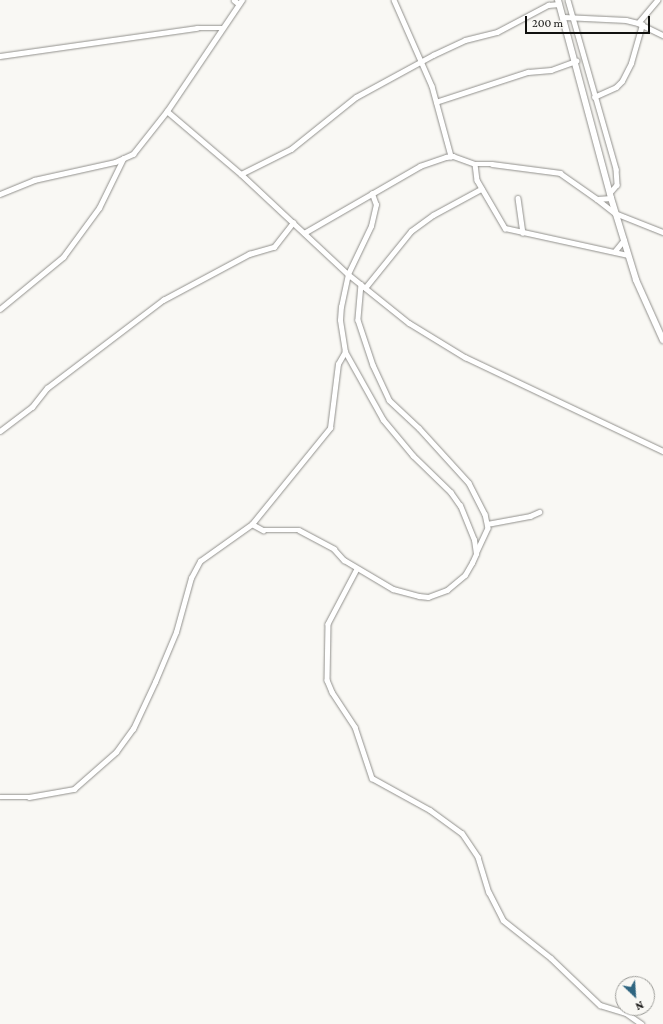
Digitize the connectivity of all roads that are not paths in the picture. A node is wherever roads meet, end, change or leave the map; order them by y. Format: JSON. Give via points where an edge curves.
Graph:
{"nodes":[{"id":1,"x":234,"y":0,"type":"edge"},
{"id":2,"x":394,"y":0,"type":"edge"},
{"id":3,"x":550,"y":0,"type":"edge"},
{"id":4,"x":568,"y":0,"type":"edge"},
{"id":5,"x":657,"y":0,"type":"edge"},
{"id":6,"x":240,"y":2,"type":"edge"},
{"id":7,"x":558,"y":2,"type":"edge"},
{"id":8,"x":548,"y":5,"type":"junction"},
{"id":9,"x":564,"y":17,"type":"junction"},
{"id":10,"x":575,"y":19,"type":"junction"},
{"id":11,"x":640,"y":24,"type":"junction"},
{"id":12,"x":222,"y":28,"type":"junction"},
{"id":13,"x":663,"y":35,"type":"edge"},
{"id":14,"x":0,"y":56,"type":"edge"},
{"id":15,"x":576,"y":61,"type":"junction"},
{"id":16,"x":422,"y":62,"type":"junction"},
{"id":17,"x":594,"y":97,"type":"junction"},
{"id":18,"x":436,"y":102,"type":"junction"},
{"id":19,"x":166,"y":111,"type":"junction"},
{"id":20,"x":451,"y":156,"type":"junction"},
{"id":21,"x":123,"y":159,"type":"junction"},
{"id":22,"x":475,"y":164,"type":"junction"},
{"id":23,"x":241,"y":174,"type":"junction"},
{"id":24,"x":482,"y":189,"type":"junction"},
{"id":25,"x":0,"y":194,"type":"edge"},
{"id":26,"x":372,"y":194,"type":"junction"},
{"id":27,"x":610,"y":196,"type":"junction"},
{"id":28,"x":518,"y":198,"type":"dead end"},
{"id":29,"x":597,"y":199,"type":"junction"},
{"id":30,"x":615,"y":213,"type":"junction"},
{"id":31,"x":293,"y":223,"type":"junction"},
{"id":32,"x":663,"y":232,"type":"edge"},
{"id":33,"x":304,"y":234,"type":"junction"},
{"id":34,"x":523,"y":234,"type":"junction"},
{"id":35,"x":624,"y":240,"type":"junction"},
{"id":36,"x":615,"y":251,"type":"junction"},
{"id":37,"x":628,"y":255,"type":"junction"},
{"id":38,"x":348,"y":274,"type":"junction"},
{"id":39,"x":363,"y":286,"type":"junction"},
{"id":40,"x":0,"y":309,"type":"edge"},
{"id":41,"x":663,"y":340,"type":"edge"},
{"id":42,"x":345,"y":352,"type":"junction"},
{"id":43,"x":0,"y":430,"type":"edge"},
{"id":44,"x":663,"y":451,"type":"edge"},
{"id":45,"x":539,"y":512,"type":"dead end"},
{"id":46,"x":252,"y":524,"type":"junction"},
{"id":47,"x":487,"y":524,"type":"junction"},
{"id":48,"x":476,"y":554,"type":"junction"},
{"id":49,"x":357,"y":569,"type":"junction"},
{"id":50,"x":0,"y":797,"type":"edge"},
{"id":51,"x":642,"y":1024,"type":"edge"}],
"edges":[{"from":1,"to":6,"type":"street"},
{"from":2,"to":16,"type":"street"},
{"from":3,"to":8,"type":"street"},
{"from":4,"to":10,"type":"street"},
{"from":5,"to":11,"type":"street"},
{"from":6,"to":12,"type":"street"},
{"from":7,"to":8,"type":"street"},
{"from":7,"to":9,"type":"highway"},
{"from":8,"to":16,"type":"street","via":[[497,32],[465,40]]},
{"from":9,"to":10,"type":"street"},
{"from":9,"to":15,"type":"highway"},
{"from":10,"to":11,"type":"street","via":[[608,19]]},
{"from":10,"to":17,"type":"street"},
{"from":11,"to":13,"type":"street"},
{"from":11,"to":17,"type":"street","via":[[631,63],[622,81],[616,87]]},
{"from":12,"to":14,"type":"street","via":[[197,28]]},
{"from":12,"to":19,"type":"street"},
{"from":15,"to":18,"type":"street","via":[[551,70],[528,72]]},
{"from":15,"to":27,"type":"highway"},
{"from":16,"to":18,"type":"street"},
{"from":16,"to":23,"type":"street","via":[[356,97],[291,149]]},
{"from":17,"to":27,"type":"street","via":[[618,177],[617,185]]},
{"from":18,"to":20,"type":"street"},
{"from":19,"to":21,"type":"street","via":[[132,154]]},
{"from":19,"to":23,"type":"street"},
{"from":20,"to":22,"type":"street"},
{"from":20,"to":26,"type":"street","via":[[420,166]]},
{"from":21,"to":25,"type":"street","via":[[34,180]]},
{"from":21,"to":40,"type":"street","via":[[99,208],[67,252]]},
{"from":22,"to":24,"type":"street","via":[[476,176]]},
{"from":22,"to":29,"type":"street","via":[[560,173]]},
{"from":23,"to":31,"type":"street"},
{"from":24,"to":34,"type":"street","via":[[504,228]]},
{"from":24,"to":39,"type":"street","via":[[433,215],[411,232]]},
{"from":26,"to":33,"type":"street"},
{"from":26,"to":38,"type":"street","via":[[376,205],[372,226]]},
{"from":27,"to":29,"type":"street"},
{"from":27,"to":30,"type":"highway"},
{"from":28,"to":34,"type":"street"},
{"from":29,"to":30,"type":"street"},
{"from":30,"to":32,"type":"street"},
{"from":30,"to":35,"type":"highway"},
{"from":31,"to":33,"type":"street"},
{"from":31,"to":43,"type":"street","via":[[274,247],[249,254],[163,300],[47,388],[32,407]]},
{"from":33,"to":38,"type":"street"},
{"from":34,"to":36,"type":"street"},
{"from":35,"to":36,"type":"street"},
{"from":35,"to":37,"type":"highway"},
{"from":36,"to":37,"type":"street"},
{"from":37,"to":41,"type":"highway","via":[[647,308]]},
{"from":38,"to":39,"type":"street"},
{"from":38,"to":42,"type":"street","via":[[340,320]]},
{"from":39,"to":44,"type":"street","via":[[409,322],[465,357]]},
{"from":39,"to":47,"type":"street","via":[[358,320],[373,365],[389,400],[419,428],[469,483]]},
{"from":42,"to":46,"type":"street","via":[[338,364],[330,428]]},
{"from":42,"to":48,"type":"street","via":[[383,420],[460,506],[471,530]]},
{"from":45,"to":47,"type":"street"},
{"from":46,"to":49,"type":"street","via":[[263,530],[299,530],[334,548],[344,560]]},
{"from":46,"to":50,"type":"street","via":[[200,561],[191,578],[176,632],[133,729],[108,760],[74,789],[29,797]]},
{"from":47,"to":48,"type":"street"},
{"from":48,"to":49,"type":"street","via":[[465,575],[456,584],[428,596],[401,593]]},
{"from":49,"to":51,"type":"street","via":[[328,624],[327,680],[354,727],[372,778],[430,810],[462,833],[478,857],[489,892],[503,920],[551,958],[600,1005],[626,1013]]}]}
